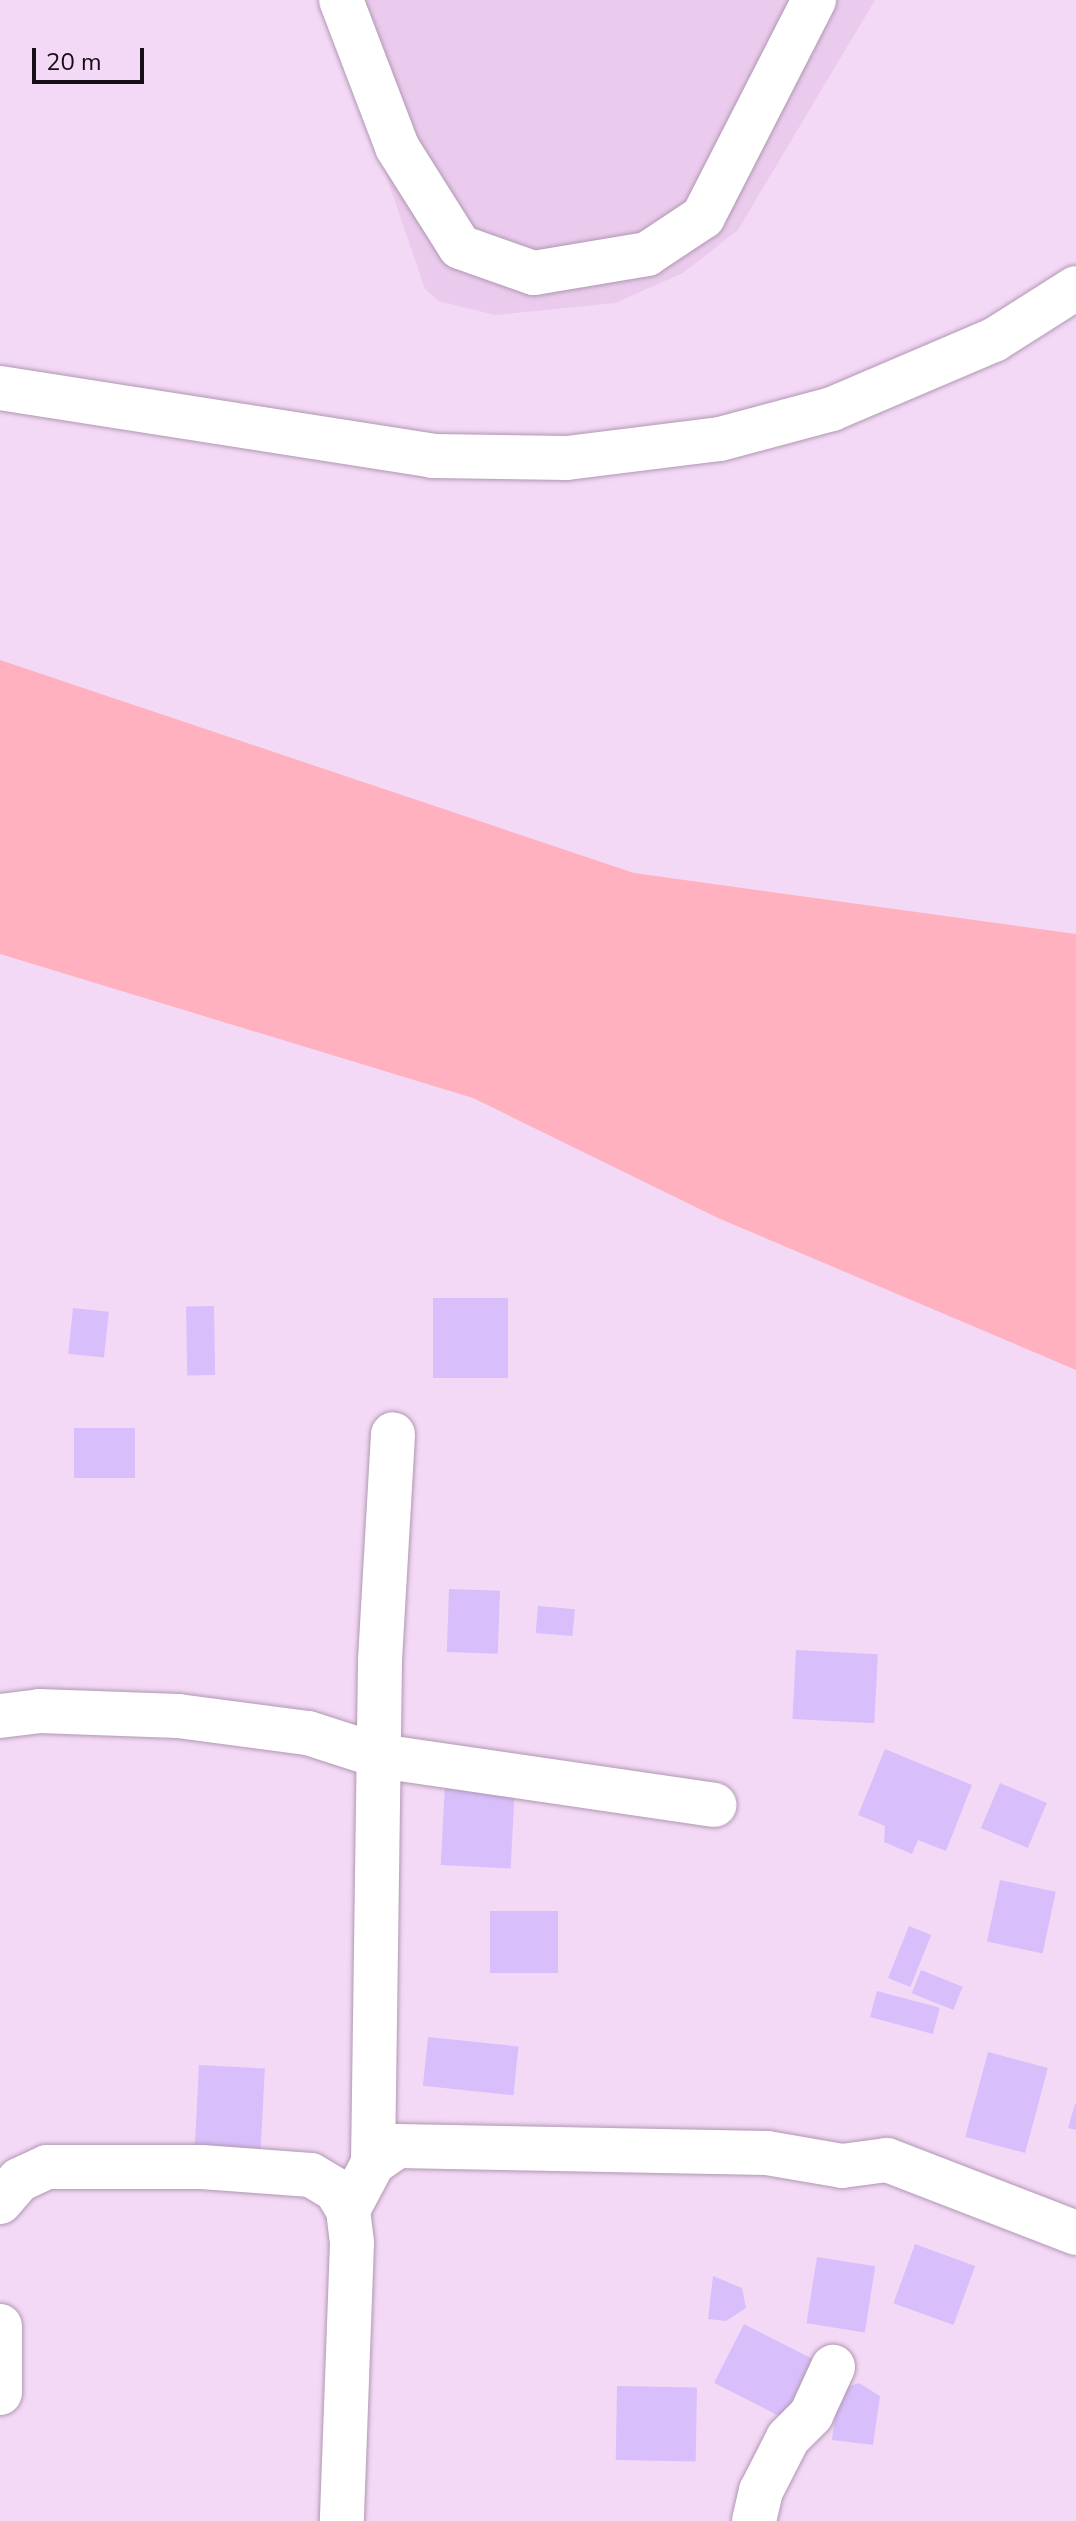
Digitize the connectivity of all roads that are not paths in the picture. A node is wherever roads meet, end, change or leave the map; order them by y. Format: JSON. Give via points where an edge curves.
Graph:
{"nodes":[{"id":1,"x":341,"y":0,"type":"edge"},
{"id":2,"x":814,"y":0,"type":"edge"},
{"id":3,"x":1076,"y":288,"type":"edge"},
{"id":4,"x":0,"y":388,"type":"edge"},
{"id":5,"x":393,"y":1434,"type":"dead end"},
{"id":6,"x":0,"y":1716,"type":"edge"},
{"id":7,"x":379,"y":1756,"type":"junction"},
{"id":8,"x":714,"y":1805,"type":"dead end"},
{"id":9,"x":373,"y":2163,"type":"junction"},
{"id":10,"x":0,"y":2202,"type":"edge"},
{"id":11,"x":348,"y":2210,"type":"junction"},
{"id":12,"x":1076,"y":2233,"type":"edge"},
{"id":13,"x":0,"y":2326,"type":"edge"},
{"id":14,"x":833,"y":2367,"type":"dead end"},
{"id":15,"x":0,"y":2393,"type":"edge"},
{"id":16,"x":342,"y":2521,"type":"edge"},
{"id":17,"x":754,"y":2521,"type":"edge"}],
"edges":[{"from":1,"to":2,"type":"street","via":[[397,147],[460,247],[534,273],[647,254],[703,217]]},
{"from":3,"to":4,"type":"street","via":[[994,340],[832,409],[720,439],[567,458],[432,456]]},
{"from":5,"to":7,"type":"street"},
{"from":6,"to":7,"type":"street","via":[[39,1711],[178,1716],[308,1733]]},
{"from":7,"to":8,"type":"street"},
{"from":7,"to":9,"type":"street"},
{"from":9,"to":11,"type":"street"},
{"from":9,"to":12,"type":"street","via":[[397,2146],[767,2153],[842,2166],[887,2160]]},
{"from":10,"to":11,"type":"street","via":[[19,2180],[47,2167],[202,2167],[311,2175],[336,2190]]},
{"from":11,"to":16,"type":"street","via":[[352,2243]]},
{"from":13,"to":15,"type":"street"},
{"from":14,"to":17,"type":"street","via":[[811,2415],[788,2438],[761,2491]]}]}
